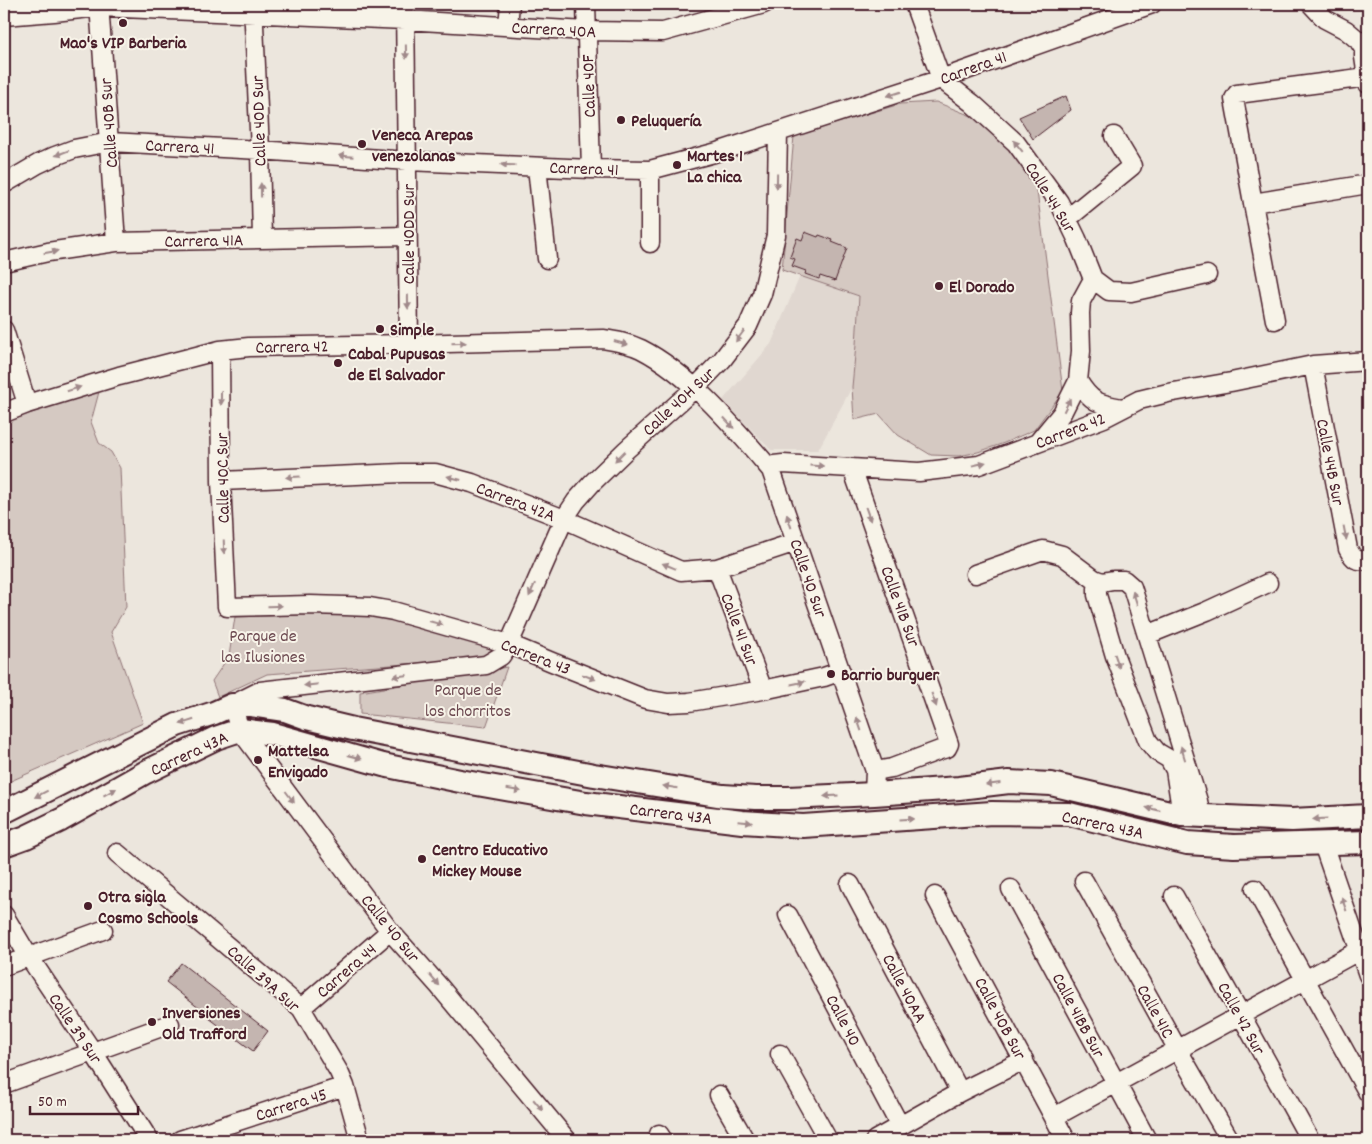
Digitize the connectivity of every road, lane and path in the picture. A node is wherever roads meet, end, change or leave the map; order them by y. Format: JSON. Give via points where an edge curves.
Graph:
{"nodes":[{"id":1,"x":510,"y":4,"type":"edge"},
{"id":2,"x":586,"y":4,"type":"edge"},
{"id":3,"x":764,"y":4,"type":"edge"},
{"id":4,"x":914,"y":4,"type":"edge"},
{"id":5,"x":1311,"y":4,"type":"edge"},
{"id":6,"x":99,"y":5,"type":"edge"},
{"id":7,"x":1150,"y":5,"type":"edge"},
{"id":8,"x":57,"y":8,"type":"edge"},
{"id":9,"x":254,"y":8,"type":"edge"},
{"id":10,"x":405,"y":12,"type":"edge"},
{"id":11,"x":4,"y":16,"type":"edge"},
{"id":12,"x":508,"y":26,"type":"junction"},
{"id":13,"x":586,"y":31,"type":"junction"},
{"id":14,"x":941,"y":79,"type":"junction"},
{"id":15,"x":1368,"y":80,"type":"edge"},
{"id":16,"x":778,"y":132,"type":"junction"},
{"id":17,"x":1114,"y":136,"type":"dead end"},
{"id":18,"x":110,"y":142,"type":"junction"},
{"id":19,"x":260,"y":150,"type":"junction"},
{"id":20,"x":407,"y":161,"type":"junction"},
{"id":21,"x":537,"y":167,"type":"junction"},
{"id":22,"x":591,"y":169,"type":"junction"},
{"id":23,"x":650,"y":170,"type":"junction"},
{"id":24,"x":4,"y":184,"type":"edge"},
{"id":25,"x":1368,"y":184,"type":"edge"},
{"id":26,"x":1254,"y":203,"type":"junction"},
{"id":27,"x":1067,"y":219,"type":"junction"},
{"id":28,"x":407,"y":236,"type":"junction"},
{"id":29,"x":262,"y":239,"type":"junction"},
{"id":30,"x":116,"y":242,"type":"junction"},
{"id":31,"x":650,"y":243,"type":"dead end"},
{"id":32,"x":547,"y":259,"type":"dead end"},
{"id":33,"x":4,"y":262,"type":"edge"},
{"id":34,"x":1207,"y":275,"type":"dead end"},
{"id":35,"x":1093,"y":279,"type":"junction"},
{"id":36,"x":1275,"y":320,"type":"dead end"},
{"id":37,"x":4,"y":330,"type":"edge"},
{"id":38,"x":409,"y":344,"type":"junction"},
{"id":39,"x":220,"y":350,"type":"junction"},
{"id":40,"x":1368,"y":361,"type":"edge"},
{"id":41,"x":1312,"y":365,"type":"junction"},
{"id":42,"x":1078,"y":381,"type":"junction"},
{"id":43,"x":695,"y":388,"type":"junction"},
{"id":44,"x":28,"y":404,"type":"junction"},
{"id":45,"x":1122,"y":408,"type":"junction"},
{"id":46,"x":4,"y":413,"type":"edge"},
{"id":47,"x":1037,"y":443,"type":"junction"},
{"id":48,"x":852,"y":468,"type":"junction"},
{"id":49,"x":771,"y":470,"type":"junction"},
{"id":50,"x":221,"y":481,"type":"junction"},
{"id":51,"x":564,"y":519,"type":"junction"},
{"id":52,"x":796,"y":542,"type":"junction"},
{"id":53,"x":1361,"y":559,"type":"edge"},
{"id":54,"x":717,"y":568,"type":"junction"},
{"id":55,"x":975,"y":574,"type":"dead end"},
{"id":56,"x":1102,"y":582,"type":"junction"},
{"id":57,"x":1268,"y":584,"type":"dead end"},
{"id":58,"x":227,"y":607,"type":"joint"},
{"id":59,"x":1147,"y":634,"type":"junction"},
{"id":60,"x":508,"y":644,"type":"junction"},
{"id":61,"x":841,"y":671,"type":"junction"},
{"id":62,"x":763,"y":690,"type":"junction"},
{"id":63,"x":232,"y":705,"type":"junction"},
{"id":64,"x":240,"y":730,"type":"junction"},
{"id":65,"x":875,"y":771,"type":"junction"},
{"id":66,"x":874,"y":794,"type":"junction"},
{"id":67,"x":4,"y":812,"type":"edge"},
{"id":68,"x":1191,"y":816,"type":"junction"},
{"id":69,"x":1368,"y":816,"type":"edge"},
{"id":70,"x":1368,"y":842,"type":"edge"},
{"id":71,"x":1323,"y":844,"type":"junction"},
{"id":72,"x":4,"y":845,"type":"edge"},
{"id":73,"x":118,"y":853,"type":"dead end"},
{"id":74,"x":1084,"y":881,"type":"dead end"},
{"id":75,"x":850,"y":884,"type":"dead end"},
{"id":76,"x":1011,"y":889,"type":"dead end"},
{"id":77,"x":1255,"y":889,"type":"dead end"},
{"id":78,"x":935,"y":896,"type":"dead end"},
{"id":79,"x":1174,"y":896,"type":"dead end"},
{"id":80,"x":4,"y":915,"type":"edge"},
{"id":81,"x":788,"y":915,"type":"dead end"},
{"id":82,"x":104,"y":930,"type":"dead end"},
{"id":83,"x":390,"y":931,"type":"junction"},
{"id":84,"x":1360,"y":950,"type":"junction"},
{"id":85,"x":29,"y":957,"type":"junction"},
{"id":86,"x":4,"y":966,"type":"edge"},
{"id":87,"x":1368,"y":975,"type":"edge"},
{"id":88,"x":1304,"y":980,"type":"junction"},
{"id":89,"x":301,"y":1008,"type":"junction"},
{"id":90,"x":1242,"y":1015,"type":"junction"},
{"id":91,"x":170,"y":1024,"type":"dead end"},
{"id":92,"x":1178,"y":1050,"type":"junction"},
{"id":93,"x":93,"y":1052,"type":"junction"},
{"id":94,"x":780,"y":1054,"type":"dead end"},
{"id":95,"x":1024,"y":1060,"type":"junction"},
{"id":96,"x":1116,"y":1083,"type":"junction"},
{"id":97,"x":4,"y":1084,"type":"edge"},
{"id":98,"x":345,"y":1086,"type":"junction"},
{"id":99,"x":960,"y":1092,"type":"junction"},
{"id":100,"x":1368,"y":1093,"type":"edge"},
{"id":101,"x":719,"y":1094,"type":"dead end"},
{"id":102,"x":1054,"y":1117,"type":"junction"},
{"id":103,"x":900,"y":1126,"type":"junction"},
{"id":104,"x":149,"y":1140,"type":"edge"},
{"id":105,"x":180,"y":1140,"type":"edge"},
{"id":106,"x":360,"y":1140,"type":"edge"},
{"id":107,"x":567,"y":1140,"type":"edge"},
{"id":108,"x":745,"y":1140,"type":"edge"},
{"id":109,"x":828,"y":1140,"type":"edge"},
{"id":110,"x":875,"y":1140,"type":"edge"},
{"id":111,"x":1066,"y":1140,"type":"edge"},
{"id":112,"x":1147,"y":1140,"type":"edge"},
{"id":113,"x":1230,"y":1140,"type":"edge"},
{"id":114,"x":1310,"y":1140,"type":"edge"}],
"edges":[{"from":1,"to":12,"type":"street"},
{"from":2,"to":13,"type":"street","name":"Calle 40F"},
{"from":3,"to":13,"type":"street","name":"Carrera 40A","via":[[663,32]]},
{"from":4,"to":14,"type":"street"},
{"from":5,"to":15,"type":"street","via":[[1325,19],[1358,40],[1364,49]]},
{"from":6,"to":8,"type":"street","name":"Carrera 40A"},
{"from":6,"to":9,"type":"street","name":"Carrera 40A"},
{"from":6,"to":18,"type":"street","name":"Calle 40B Sur"},
{"from":7,"to":14,"type":"street","name":"Carrera 41"},
{"from":8,"to":11,"type":"street","name":"Carrera 40A"},
{"from":9,"to":10,"type":"street","name":"Carrera 40A"},
{"from":9,"to":19,"type":"street","name":"Calle 40D Sur"},
{"from":10,"to":12,"type":"street","name":"Carrera 40A"},
{"from":10,"to":20,"type":"street","name":"Calle 40DD Sur","one_way":true},
{"from":12,"to":13,"type":"street","name":"Carrera 40A"},
{"from":13,"to":22,"type":"street","name":"Calle 40F"},
{"from":14,"to":16,"type":"street","name":"Carrera 41","one_way":true},
{"from":27,"to":14,"type":"street","name":"Calle 44 Sur","one_way":true,"via":[[1059,202],[1016,143]]},
{"from":15,"to":26,"type":"street","via":[[1237,94],[1234,99]]},
{"from":16,"to":23,"type":"street","name":"Carrera 41"},
{"from":16,"to":43,"type":"street","name":"Calle 40H Sur","one_way":true,"via":[[776,235],[762,294],[748,326]]},
{"from":17,"to":27,"type":"street","via":[[1132,166]]},
{"from":18,"to":19,"type":"street","name":"Carrera 41"},
{"from":18,"to":24,"type":"street","name":"Carrera 41","one_way":true,"via":[[55,156]]},
{"from":18,"to":30,"type":"street","name":"Calle 40B Sur"},
{"from":20,"to":19,"type":"street","name":"Carrera 41","one_way":true},
{"from":29,"to":19,"type":"street","name":"Calle 40D Sur","one_way":true},
{"from":21,"to":20,"type":"street","name":"Carrera 41","one_way":true},
{"from":20,"to":28,"type":"street","name":"Calle 40DD Sur"},
{"from":21,"to":22,"type":"street","name":"Carrera 41"},
{"from":21,"to":32,"type":"street"},
{"from":22,"to":23,"type":"street","name":"Carrera 41"},
{"from":23,"to":31,"type":"street"},
{"from":25,"to":26,"type":"street"},
{"from":26,"to":36,"type":"street"},
{"from":27,"to":35,"type":"street","name":"Calle 44 Sur"},
{"from":28,"to":29,"type":"street","name":"Carrera 41A"},
{"from":28,"to":38,"type":"street","name":"Calle 40DD Sur","one_way":true},
{"from":29,"to":30,"type":"street","name":"Carrera 41A"},
{"from":33,"to":30,"type":"street","name":"Carrera 41A","one_way":true},
{"from":34,"to":35,"type":"street","via":[[1131,292],[1109,291]]},
{"from":35,"to":42,"type":"street","via":[[1081,301]]},
{"from":37,"to":44,"type":"street"},
{"from":38,"to":39,"type":"street","name":"Carrera 42"},
{"from":38,"to":43,"type":"street","name":"Carrera 42","one_way":true,"via":[[603,339],[639,348]]},
{"from":44,"to":39,"type":"street","name":"Carrera 42","one_way":true},
{"from":39,"to":50,"type":"street","name":"Calle 40C Sur","one_way":true},
{"from":40,"to":41,"type":"street","name":"Carrera 42"},
{"from":41,"to":45,"type":"street","name":"Carrera 42","via":[[1168,393]]},
{"from":41,"to":53,"type":"street","name":"Calle 44B Sur","one_way":true,"via":[[1348,549]]},
{"from":42,"to":45,"type":"street","via":[[1090,398],[1101,405]]},
{"from":47,"to":42,"type":"street","one_way":true,"via":[[1062,413]]},
{"from":43,"to":49,"type":"street","name":"Calle 40 Sur","one_way":true},
{"from":43,"to":51,"type":"street","name":"Calle 40H Sur","one_way":true,"via":[[592,483]]},
{"from":44,"to":46,"type":"street","name":"Carrera 42"},
{"from":45,"to":47,"type":"street","name":"Carrera 42"},
{"from":48,"to":47,"type":"street","name":"Carrera 42","one_way":true,"via":[[919,472],[979,465]]},
{"from":49,"to":48,"type":"street","name":"Carrera 42","one_way":true,"via":[[783,464]]},
{"from":48,"to":65,"type":"street","name":"Calle 41B Sur","one_way":true,"via":[[949,744],[947,748]]},
{"from":52,"to":49,"type":"street","name":"Calle 40 Sur","one_way":true},
{"from":51,"to":50,"type":"street","name":"Carrera 42A","one_way":true,"via":[[472,483],[435,473]]},
{"from":50,"to":58,"type":"street","name":"Calle 40C Sur","one_way":true},
{"from":54,"to":51,"type":"street","name":"Carrera 42A","one_way":true,"via":[[681,571]]},
{"from":51,"to":60,"type":"street","name":"Calle 40H Sur","one_way":true},
{"from":52,"to":54,"type":"street","name":"Carrera 42A"},
{"from":52,"to":61,"type":"street","name":"Calle 40 Sur"},
{"from":54,"to":62,"type":"street","name":"Calle 41 Sur"},
{"from":55,"to":56,"type":"street","via":[[1043,550],[1062,555]]},
{"from":59,"to":56,"type":"street","one_way":true,"via":[[1132,587],[1124,580]]},
{"from":56,"to":68,"type":"street","one_way":true,"via":[[1097,588],[1097,595],[1115,656],[1148,741],[1169,759],[1175,770],[1180,797]]},
{"from":57,"to":59,"type":"street"},
{"from":58,"to":60,"type":"street","name":"Carrera 43","one_way":true,"via":[[370,607]]},
{"from":68,"to":59,"type":"street","one_way":true,"via":[[1198,801]]},
{"from":60,"to":62,"type":"street","name":"Carrera 43","one_way":true,"via":[[645,699],[689,702]]},
{"from":60,"to":63,"type":"street","name":"Carrera 43A","one_way":true,"via":[[501,656],[486,665],[260,691]]},
{"from":62,"to":61,"type":"street","name":"Carrera 43","one_way":true},
{"from":65,"to":61,"type":"street","name":"Calle 40 Sur","one_way":true},
{"from":63,"to":64,"type":"street","name":"Calle 40 Sur"},
{"from":66,"to":63,"type":"main road","name":"Carrera 43A","one_way":true,"via":[[788,798],[723,796],[594,775],[353,728],[285,710]]},
{"from":63,"to":67,"type":"main road","name":"Carrera 43A","one_way":true,"via":[[177,725]]},
{"from":64,"to":71,"type":"main road","name":"Carrera 43A","one_way":true,"via":[[273,734],[383,765],[460,781],[586,803],[742,822],[804,826],[992,814],[1069,814],[1187,843],[1234,846]]},
{"from":72,"to":64,"type":"main road","name":"Carrera 43A","one_way":true,"via":[[62,820],[207,742]]},
{"from":64,"to":83,"type":"street","name":"Calle 40 Sur","one_way":true},
{"from":65,"to":66,"type":"street","name":"Calle 40 Sur"},
{"from":68,"to":66,"type":"main road","name":"Carrera 43A","one_way":true,"via":[[1051,784],[1009,782]]},
{"from":69,"to":68,"type":"main road","name":"Carrera 43A","one_way":true,"via":[[1292,820]]},
{"from":70,"to":71,"type":"main road","name":"Carrera 43A"},
{"from":84,"to":71,"type":"street","one_way":true},
{"from":73,"to":89,"type":"street","name":"Calle 39A Sur"},
{"from":74,"to":92,"type":"street","name":"Calle 41C"},
{"from":75,"to":99,"type":"street","name":"Calle 40AA"},
{"from":76,"to":96,"type":"street","name":"Calle 41BB Sur"},
{"from":77,"to":88,"type":"street"},
{"from":78,"to":95,"type":"street","name":"Calle 40B Sur"},
{"from":79,"to":90,"type":"street","name":"Calle 42 Sur"},
{"from":80,"to":85,"type":"street","name":"Calle 39 Sur"},
{"from":81,"to":103,"type":"street","name":"Calle 40"},
{"from":82,"to":85,"type":"street"},
{"from":83,"to":89,"type":"street","name":"Carrera 44"},
{"from":83,"to":107,"type":"street","name":"Calle 40 Sur","one_way":true},
{"from":84,"to":87,"type":"street"},
{"from":84,"to":88,"type":"street"},
{"from":85,"to":86,"type":"street"},
{"from":85,"to":93,"type":"street","name":"Calle 39 Sur"},
{"from":88,"to":90,"type":"street"},
{"from":88,"to":100,"type":"street"},
{"from":89,"to":98,"type":"street","name":"Calle 39A Sur","via":[[340,1072]]},
{"from":90,"to":92,"type":"street"},
{"from":90,"to":114,"type":"street","name":"Calle 42 Sur"},
{"from":91,"to":93,"type":"street"},
{"from":92,"to":96,"type":"street"},
{"from":92,"to":113,"type":"street","name":"Calle 41C"},
{"from":93,"to":97,"type":"street"},
{"from":93,"to":104,"type":"street","name":"Calle 39 Sur"},
{"from":94,"to":109,"type":"street"},
{"from":95,"to":99,"type":"street"},
{"from":95,"to":102,"type":"street","name":"Calle 40B Sur"},
{"from":96,"to":102,"type":"street"},
{"from":96,"to":112,"type":"street","name":"Calle 41BB Sur"},
{"from":98,"to":105,"type":"street","name":"Carrera 45"},
{"from":98,"to":106,"type":"street","name":"Calle 39A Sur"},
{"from":99,"to":103,"type":"street"},
{"from":101,"to":108,"type":"street"},
{"from":102,"to":111,"type":"street","name":"Calle 40B Sur"},
{"from":103,"to":110,"type":"street"}]}
